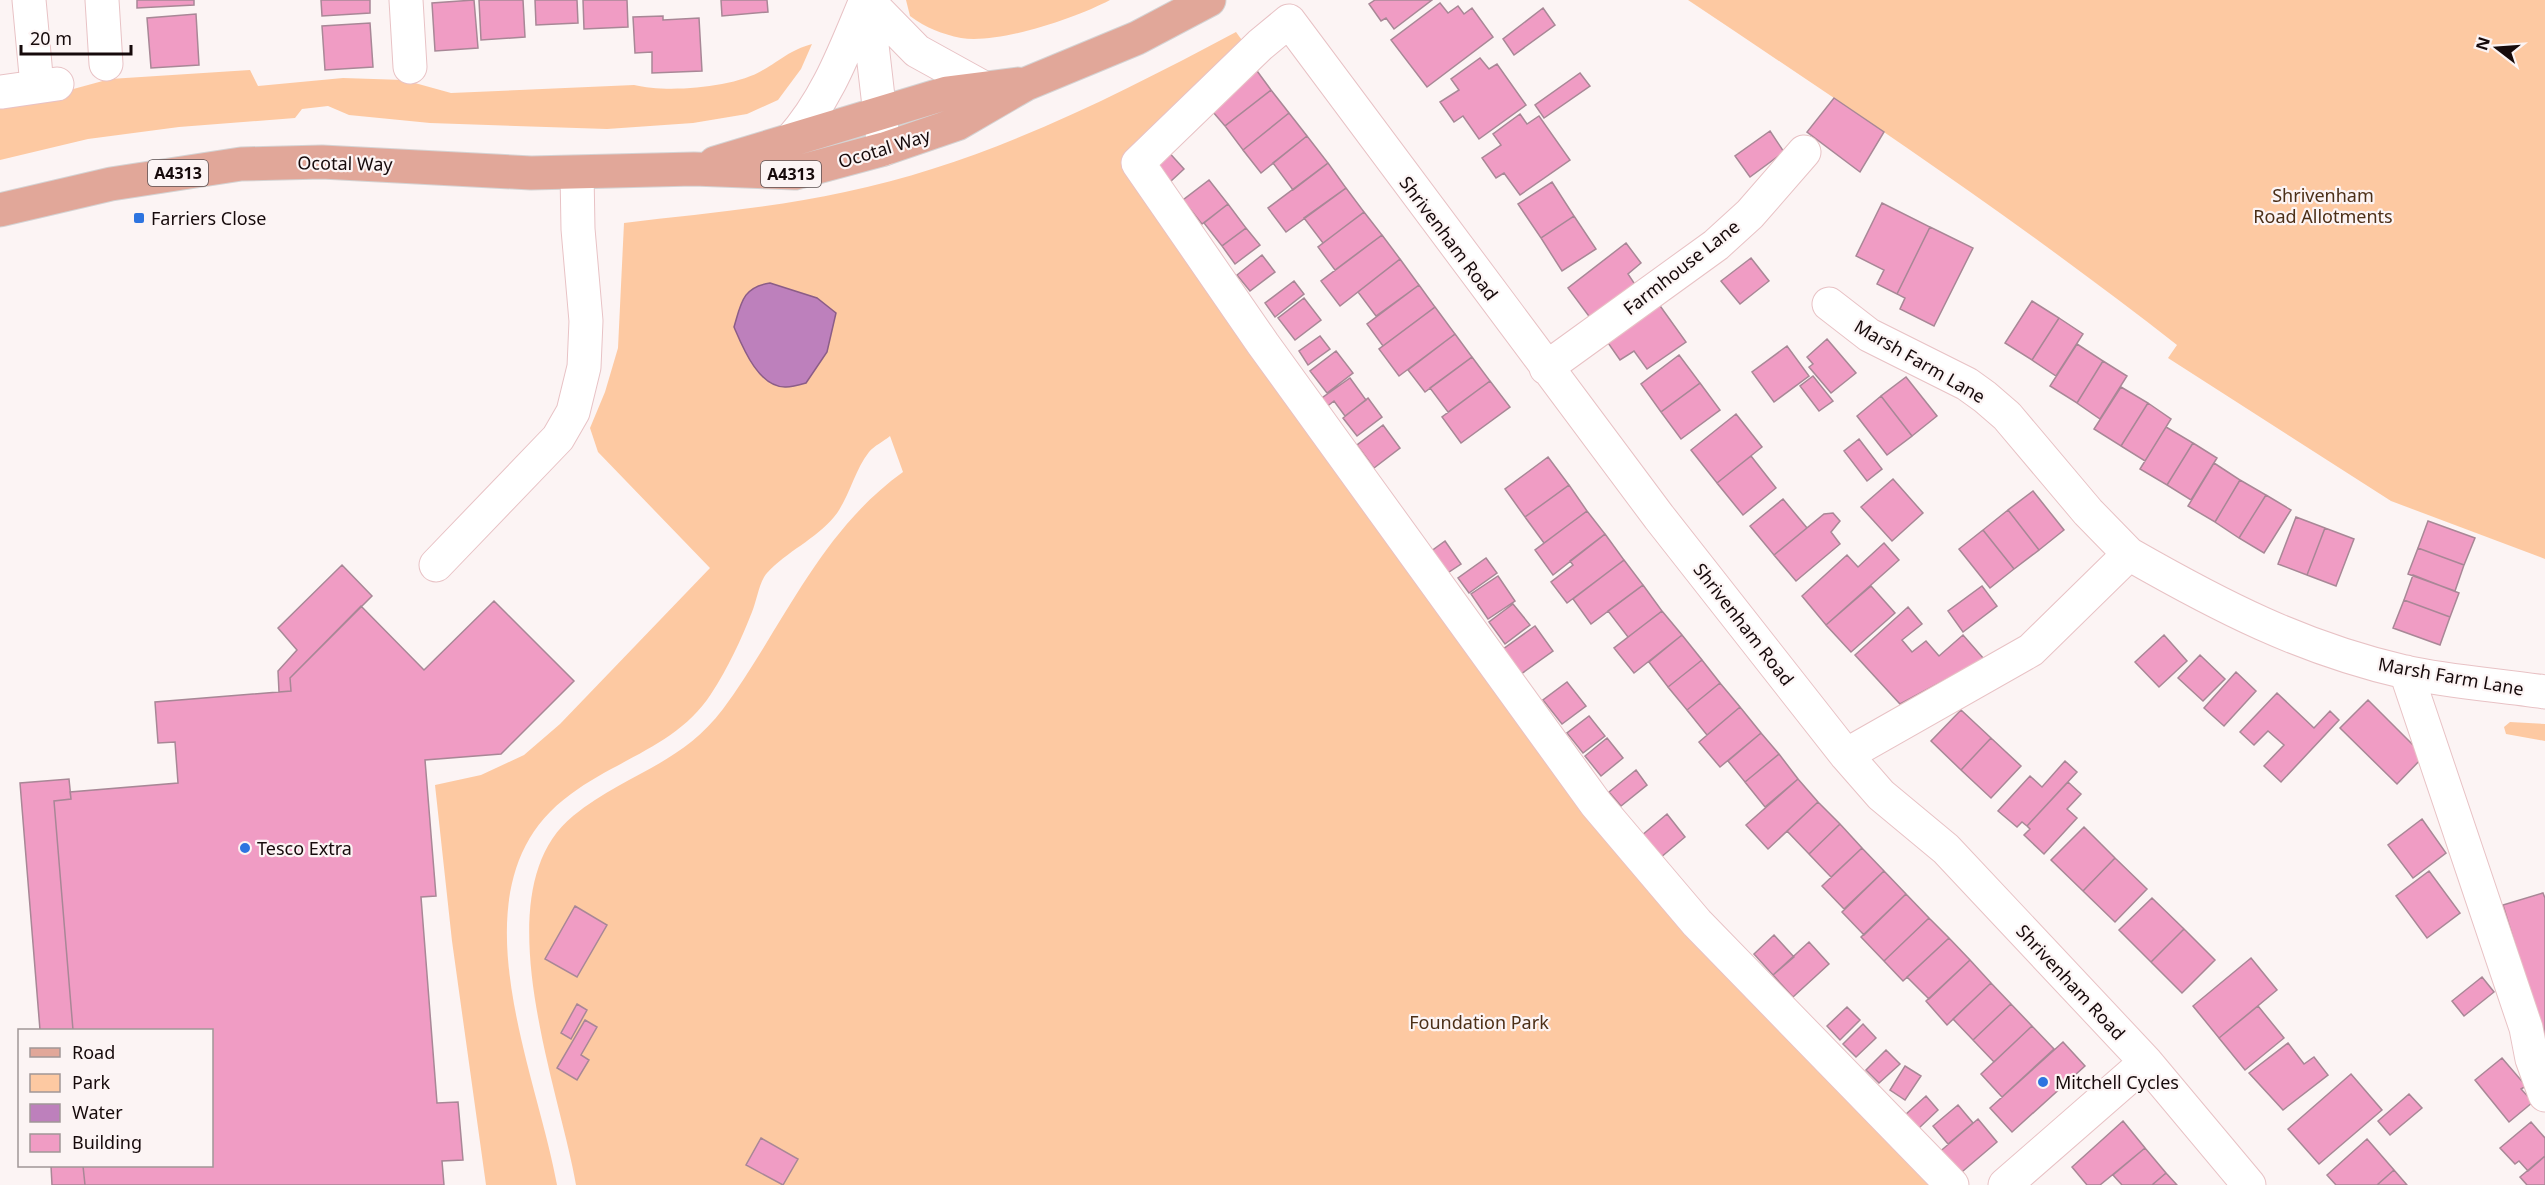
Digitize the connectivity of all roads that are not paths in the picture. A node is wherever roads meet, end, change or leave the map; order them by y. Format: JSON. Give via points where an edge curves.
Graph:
{"nodes":[{"id":1,"x":29,"y":0,"type":"edge"},
{"id":2,"x":102,"y":0,"type":"edge"},
{"id":3,"x":406,"y":0,"type":"edge"},
{"id":4,"x":867,"y":0,"type":"edge"},
{"id":5,"x":1209,"y":0,"type":"edge"},
{"id":6,"x":106,"y":64,"type":"dead end"},
{"id":7,"x":410,"y":67,"type":"dead end"},
{"id":8,"x":1026,"y":84,"type":"junction"},
{"id":9,"x":984,"y":88,"type":"junction"},
{"id":10,"x":2,"y":92,"type":"dead end"},
{"id":11,"x":879,"y":114,"type":"junction"},
{"id":12,"x":790,"y":141,"type":"junction"},
{"id":13,"x":884,"y":149,"type":"junction"},
{"id":14,"x":1804,"y":152,"type":"dead end"},
{"id":15,"x":694,"y":169,"type":"junction"},
{"id":16,"x":577,"y":173,"type":"junction"},
{"id":17,"x":0,"y":210,"type":"edge"},
{"id":18,"x":1829,"y":304,"type":"dead end"},
{"id":19,"x":1546,"y":368,"type":"junction"},
{"id":20,"x":2129,"y":554,"type":"junction"},
{"id":21,"x":436,"y":565,"type":"dead end"},
{"id":22,"x":2406,"y":672,"type":"junction"},
{"id":23,"x":2545,"y":692,"type":"edge"},
{"id":24,"x":1846,"y":755,"type":"junction"},
{"id":25,"x":2146,"y":1062,"type":"junction"},
{"id":26,"x":2545,"y":1095,"type":"edge"},
{"id":27,"x":1952,"y":1185,"type":"edge"},
{"id":28,"x":2005,"y":1185,"type":"edge"},
{"id":29,"x":2249,"y":1185,"type":"edge"}],
"edges":[{"from":1,"to":10,"type":"street","via":[[48,85]]},
{"from":2,"to":6,"type":"street"},
{"from":3,"to":7,"type":"street"},
{"from":4,"to":9,"type":"street","via":[[917,51]]},
{"from":4,"to":11,"type":"street"},
{"from":4,"to":12,"type":"street","via":[[829,87]]},
{"from":5,"to":8,"type":"main road","name":"Ocotal Way","number":"A4313","via":[[1137,38]]},
{"from":8,"to":9,"type":"main road","name":"Ocotal Way","number":"A4313"},
{"from":8,"to":13,"type":"main road","name":"Ocotal Way","number":"A4313","via":[[970,118]]},
{"from":9,"to":11,"type":"main road","name":"Ocotal Way","number":"A4313","via":[[947,93]]},
{"from":11,"to":12,"type":"main road","name":"Ocotal Way","number":"A4313"},
{"from":11,"to":13,"type":"street"},
{"from":12,"to":15,"type":"main road","name":"Ocotal Way","number":"A4313"},
{"from":13,"to":15,"type":"main road","name":"Ocotal Way","number":"A4313","via":[[795,173]]},
{"from":14,"to":19,"type":"street","name":"Farmhouse Lane","via":[[1716,245]]},
{"from":15,"to":16,"type":"main road","name":"Ocotal Way","number":"A4313"},
{"from":16,"to":17,"type":"main road","name":"Ocotal Way","number":"A4313","via":[[371,163],[241,164],[111,184]]},
{"from":16,"to":21,"type":"street","via":[[586,321],[584,367],[573,412],[558,438]]},
{"from":18,"to":20,"type":"street","name":"Marsh Farm Lane","via":[[1869,335],[1967,384],[2007,416]]},
{"from":19,"to":24,"type":"street","name":"Shrivenham Road"},
{"from":19,"to":27,"type":"street","name":"Shrivenham Road","via":[[1289,21],[1251,52],[1138,163],[1263,344],[1596,804],[1697,923]]},
{"from":20,"to":22,"type":"street","name":"Marsh Farm Lane","via":[[2251,620],[2322,648]]},
{"from":20,"to":24,"type":"street","via":[[2031,650]]},
{"from":22,"to":23,"type":"street","name":"Marsh Farm Lane"},
{"from":22,"to":26,"type":"street"},
{"from":24,"to":25,"type":"street","name":"Shrivenham Road","via":[[1893,806],[1946,849]]},
{"from":25,"to":28,"type":"street"},
{"from":25,"to":29,"type":"street","name":"Shrivenham Road"}]}
